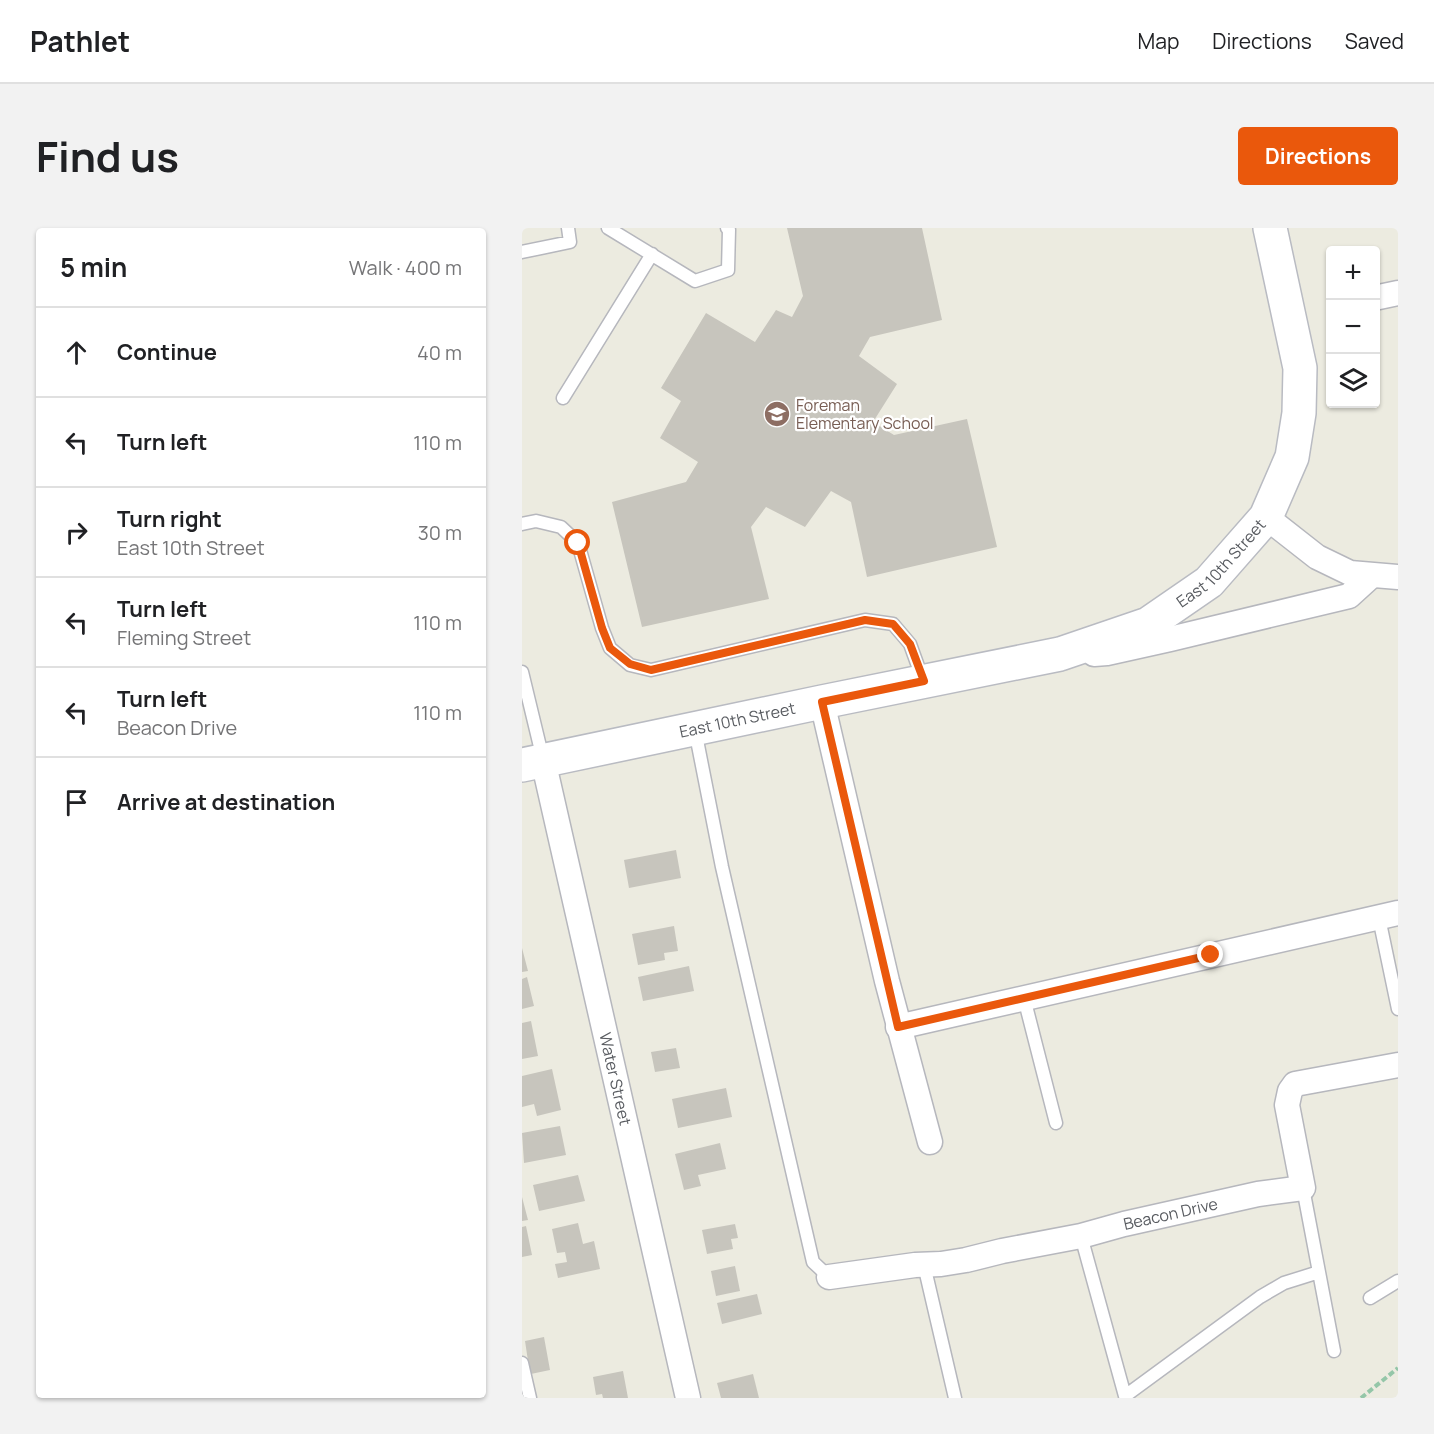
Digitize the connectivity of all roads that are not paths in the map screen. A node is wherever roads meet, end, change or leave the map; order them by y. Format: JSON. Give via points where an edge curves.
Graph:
{"nodes":[{"id":1,"x":568,"y":228,"type":"edge"},
{"id":2,"x":608,"y":228,"type":"edge"},
{"id":3,"x":727,"y":228,"type":"edge"},
{"id":4,"x":1270,"y":228,"type":"edge"},
{"id":5,"x":522,"y":252,"type":"edge"},
{"id":6,"x":651,"y":254,"type":"junction"},
{"id":7,"x":562,"y":398,"type":"dead end"},
{"id":8,"x":1266,"y":517,"type":"junction"},
{"id":9,"x":522,"y":524,"type":"edge"},
{"id":10,"x":1371,"y":576,"type":"junction"},
{"id":11,"x":1398,"y":577,"type":"edge"},
{"id":12,"x":1060,"y":654,"type":"junction"},
{"id":13,"x":522,"y":672,"type":"edge"},
{"id":14,"x":924,"y":681,"type":"junction"},
{"id":15,"x":822,"y":702,"type":"junction"},
{"id":16,"x":695,"y":728,"type":"junction"},
{"id":17,"x":533,"y":762,"type":"edge"},
{"id":18,"x":1388,"y":916,"type":"edge"},
{"id":19,"x":1024,"y":998,"type":"junction"},
{"id":20,"x":1398,"y":1009,"type":"edge"},
{"id":21,"x":898,"y":1027,"type":"junction"},
{"id":22,"x":1398,"y":1065,"type":"edge"},
{"id":23,"x":1056,"y":1123,"type":"dead end"},
{"id":24,"x":930,"y":1142,"type":"dead end"},
{"id":25,"x":1303,"y":1188,"type":"junction"},
{"id":26,"x":1081,"y":1236,"type":"junction"},
{"id":27,"x":924,"y":1265,"type":"junction"},
{"id":28,"x":1319,"y":1272,"type":"junction"},
{"id":29,"x":829,"y":1277,"type":"joint"},
{"id":30,"x":1398,"y":1281,"type":"edge"},
{"id":31,"x":1370,"y":1298,"type":"dead end"},
{"id":32,"x":1334,"y":1351,"type":"dead end"},
{"id":33,"x":522,"y":1363,"type":"edge"},
{"id":34,"x":530,"y":1398,"type":"edge"},
{"id":35,"x":688,"y":1398,"type":"edge"},
{"id":36,"x":955,"y":1398,"type":"edge"}],
"edges":[{"from":1,"to":5,"type":"lane","via":[[570,242]]},
{"from":2,"to":6,"type":"lane"},
{"from":3,"to":6,"type":"lane","via":[[729,270],[695,281]]},
{"from":4,"to":8,"type":"main road","via":[[1300,368],[1299,413],[1292,457]]},
{"from":6,"to":7,"type":"lane"},
{"from":8,"to":10,"type":"street","name":"East 10th Street","via":[[1317,557],[1350,573]]},
{"from":8,"to":12,"type":"main road","name":"East 10th Street","via":[[1209,582],[1148,624]]},
{"from":9,"to":14,"type":"lane","via":[[536,520],[561,527],[578,543],[610,648],[630,664],[651,670],[865,620],[893,624],[910,644]]},
{"from":10,"to":11,"type":"street","name":"East 10th Street"},
{"from":10,"to":12,"type":"street","name":"East 10th Street","via":[[1349,596],[1338,599],[1107,653]]},
{"from":12,"to":14,"type":"main road","name":"East 10th Street"},
{"from":13,"to":17,"type":"lane"},
{"from":14,"to":15,"type":"main road","name":"East 10th Street"},
{"from":15,"to":16,"type":"main road","name":"East 10th Street"},
{"from":15,"to":21,"type":"street"},
{"from":16,"to":17,"type":"main road","name":"East 10th Street"},
{"from":16,"to":29,"type":"lane","via":[[722,867],[813,1262]]},
{"from":17,"to":35,"type":"street","name":"Water Street"},
{"from":18,"to":19,"type":"street"},
{"from":18,"to":20,"type":"lane"},
{"from":19,"to":21,"type":"street"},
{"from":19,"to":23,"type":"lane"},
{"from":21,"to":24,"type":"street"},
{"from":22,"to":25,"type":"street","via":[[1295,1084],[1287,1105]]},
{"from":25,"to":26,"type":"street","name":"Beacon Drive","via":[[1247,1196]]},
{"from":25,"to":28,"type":"lane"},
{"from":26,"to":27,"type":"street","name":"Beacon Drive"},
{"from":26,"to":28,"type":"lane","via":[[1125,1396],[1260,1297],[1284,1282]]},
{"from":27,"to":29,"type":"street","name":"Beacon Drive"},
{"from":27,"to":36,"type":"lane"},
{"from":28,"to":32,"type":"lane"},
{"from":30,"to":31,"type":"lane"},
{"from":33,"to":34,"type":"lane"}]}
